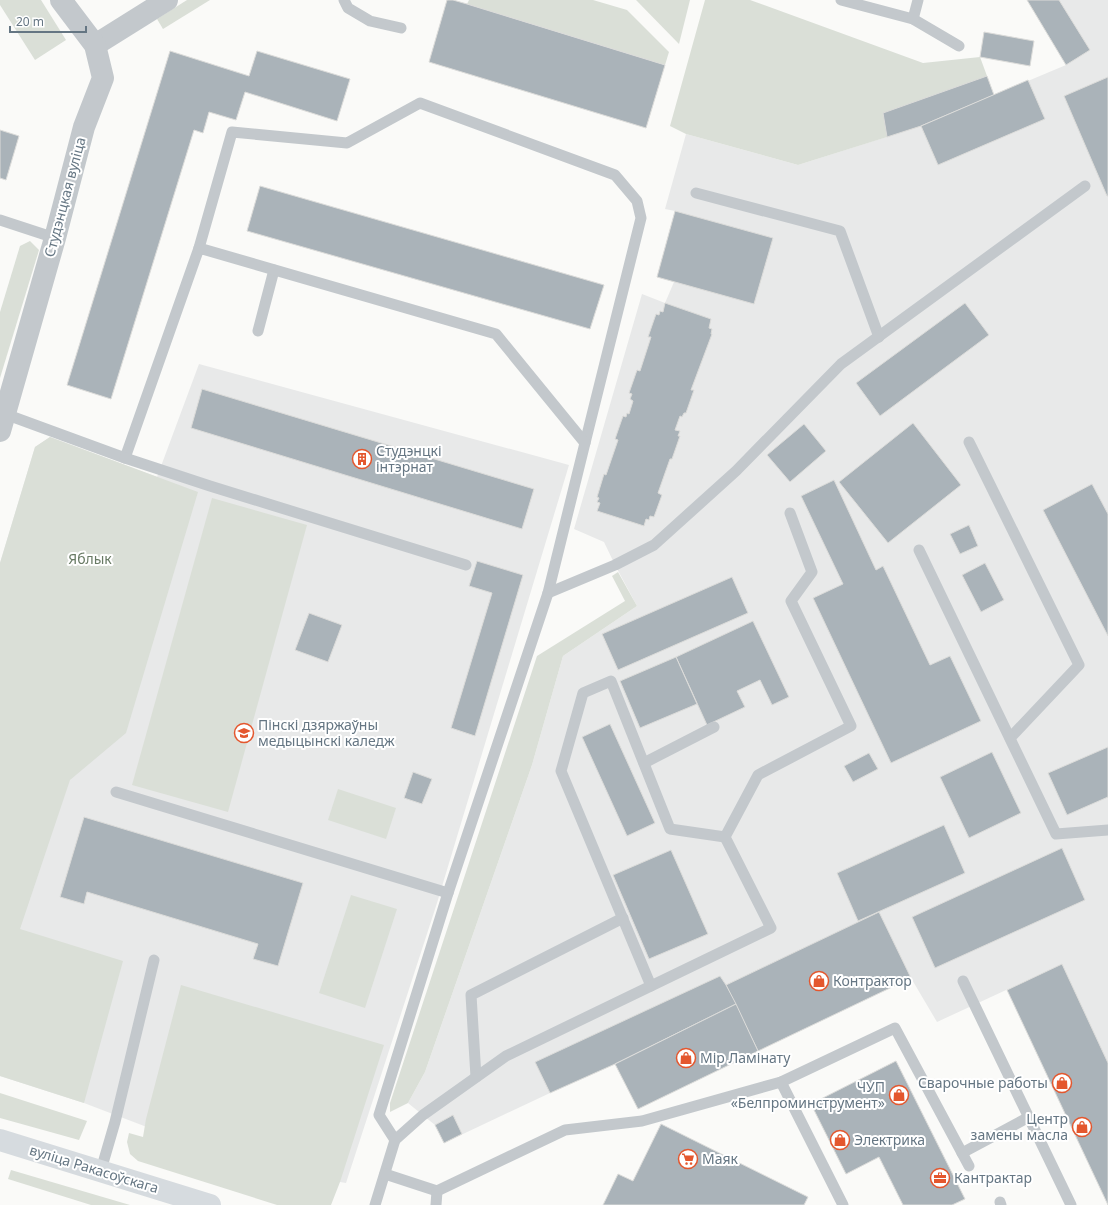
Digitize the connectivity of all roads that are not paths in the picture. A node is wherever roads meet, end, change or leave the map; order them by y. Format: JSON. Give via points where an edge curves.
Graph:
{"nodes":[{"id":1,"x":61,"y":0,"type":"edge"},
{"id":2,"x":167,"y":0,"type":"edge"},
{"id":3,"x":344,"y":0,"type":"edge"},
{"id":4,"x":841,"y":0,"type":"edge"},
{"id":5,"x":918,"y":0,"type":"edge"},
{"id":6,"x":913,"y":19,"type":"junction"},
{"id":7,"x":401,"y":28,"type":"dead end"},
{"id":8,"x":95,"y":45,"type":"junction"},
{"id":9,"x":959,"y":46,"type":"dead end"},
{"id":10,"x":1085,"y":186,"type":"dead end"},
{"id":11,"x":696,"y":193,"type":"dead end"},
{"id":12,"x":0,"y":220,"type":"edge"},
{"id":13,"x":55,"y":238,"type":"junction"},
{"id":14,"x":199,"y":248,"type":"junction"},
{"id":15,"x":274,"y":270,"type":"junction"},
{"id":16,"x":258,"y":331,"type":"dead end"},
{"id":17,"x":879,"y":336,"type":"junction"},
{"id":18,"x":2,"y":423,"type":"edge"},
{"id":19,"x":969,"y":442,"type":"dead end"},
{"id":20,"x":585,"y":443,"type":"junction"},
{"id":21,"x":125,"y":458,"type":"junction"},
{"id":22,"x":790,"y":513,"type":"dead end"},
{"id":23,"x":919,"y":550,"type":"dead end"},
{"id":24,"x":466,"y":565,"type":"dead end"},
{"id":25,"x":548,"y":592,"type":"junction"},
{"id":26,"x":714,"y":727,"type":"dead end"},
{"id":27,"x":1010,"y":738,"type":"junction"},
{"id":28,"x":644,"y":763,"type":"junction"},
{"id":29,"x":116,"y":792,"type":"dead end"},
{"id":30,"x":1108,"y":830,"type":"edge"},
{"id":31,"x":725,"y":837,"type":"junction"},
{"id":32,"x":448,"y":893,"type":"junction"},
{"id":33,"x":623,"y":918,"type":"junction"},
{"id":34,"x":154,"y":960,"type":"dead end"},
{"id":35,"x":963,"y":981,"type":"dead end"},
{"id":36,"x":651,"y":986,"type":"junction"},
{"id":37,"x":476,"y":1077,"type":"junction"},
{"id":38,"x":781,"y":1082,"type":"junction"},
{"id":39,"x":1028,"y":1117,"type":"junction"},
{"id":40,"x":0,"y":1140,"type":"edge"},
{"id":41,"x":395,"y":1140,"type":"junction"},
{"id":42,"x":962,"y":1153,"type":"junction"},
{"id":43,"x":969,"y":1166,"type":"dead end"},
{"id":44,"x":101,"y":1170,"type":"junction"},
{"id":45,"x":385,"y":1174,"type":"junction"},
{"id":46,"x":437,"y":1191,"type":"junction"},
{"id":47,"x":210,"y":1205,"type":"edge"},
{"id":48,"x":375,"y":1205,"type":"edge"},
{"id":49,"x":436,"y":1205,"type":"edge"},
{"id":50,"x":843,"y":1205,"type":"edge"},
{"id":51,"x":1071,"y":1205,"type":"edge"}],
"edges":[{"from":1,"to":8,"type":"street"},
{"from":2,"to":8,"type":"street"},
{"from":3,"to":7,"type":"lane","via":[[348,8],[370,22]]},
{"from":4,"to":6,"type":"lane"},
{"from":5,"to":6,"type":"lane"},
{"from":6,"to":9,"type":"lane"},
{"from":8,"to":13,"type":"street","name":"Студэнцкая вуліца","via":[[103,78],[84,127]]},
{"from":10,"to":17,"type":"lane"},
{"from":11,"to":17,"type":"lane","via":[[840,231]]},
{"from":12,"to":13,"type":"lane"},
{"from":13,"to":18,"type":"street","name":"Студэнцкая вуліца"},
{"from":14,"to":15,"type":"lane"},
{"from":14,"to":20,"type":"lane","via":[[232,132],[347,143],[420,104],[616,175],[637,202],[641,218]]},
{"from":14,"to":21,"type":"lane"},
{"from":15,"to":16,"type":"lane"},
{"from":15,"to":20,"type":"lane","via":[[496,334]]},
{"from":17,"to":25,"type":"lane","via":[[841,364],[736,471],[654,545],[615,565]]},
{"from":18,"to":21,"type":"lane"},
{"from":19,"to":27,"type":"lane","via":[[1079,665]]},
{"from":20,"to":25,"type":"lane"},
{"from":21,"to":24,"type":"lane"},
{"from":22,"to":31,"type":"lane","via":[[812,572],[791,601],[851,726],[758,775]]},
{"from":23,"to":27,"type":"lane"},
{"from":25,"to":32,"type":"lane"},
{"from":26,"to":28,"type":"lane"},
{"from":27,"to":30,"type":"lane","via":[[1056,834]]},
{"from":28,"to":31,"type":"lane","via":[[670,829]]},
{"from":28,"to":33,"type":"lane","via":[[611,681],[583,693],[561,771]]},
{"from":29,"to":32,"type":"lane"},
{"from":31,"to":36,"type":"lane","via":[[771,928]]},
{"from":32,"to":41,"type":"lane","via":[[379,1114]]},
{"from":33,"to":36,"type":"lane"},
{"from":33,"to":37,"type":"lane","via":[[471,995]]},
{"from":34,"to":44,"type":"lane"},
{"from":35,"to":39,"type":"lane"},
{"from":36,"to":37,"type":"lane","via":[[506,1056]]},
{"from":37,"to":41,"type":"lane","via":[[423,1115]]},
{"from":38,"to":42,"type":"lane","via":[[895,1028]]},
{"from":38,"to":46,"type":"lane","via":[[642,1121],[565,1130]]},
{"from":38,"to":50,"type":"lane"},
{"from":39,"to":42,"type":"lane"},
{"from":39,"to":51,"type":"lane"},
{"from":40,"to":44,"type":"main road","name":"вуліца Ракасоўскага"},
{"from":41,"to":45,"type":"lane"},
{"from":42,"to":43,"type":"lane"},
{"from":44,"to":47,"type":"main road","name":"вуліца Ракасоўскага"},
{"from":45,"to":46,"type":"lane"},
{"from":45,"to":48,"type":"lane"},
{"from":46,"to":49,"type":"lane"}]}
